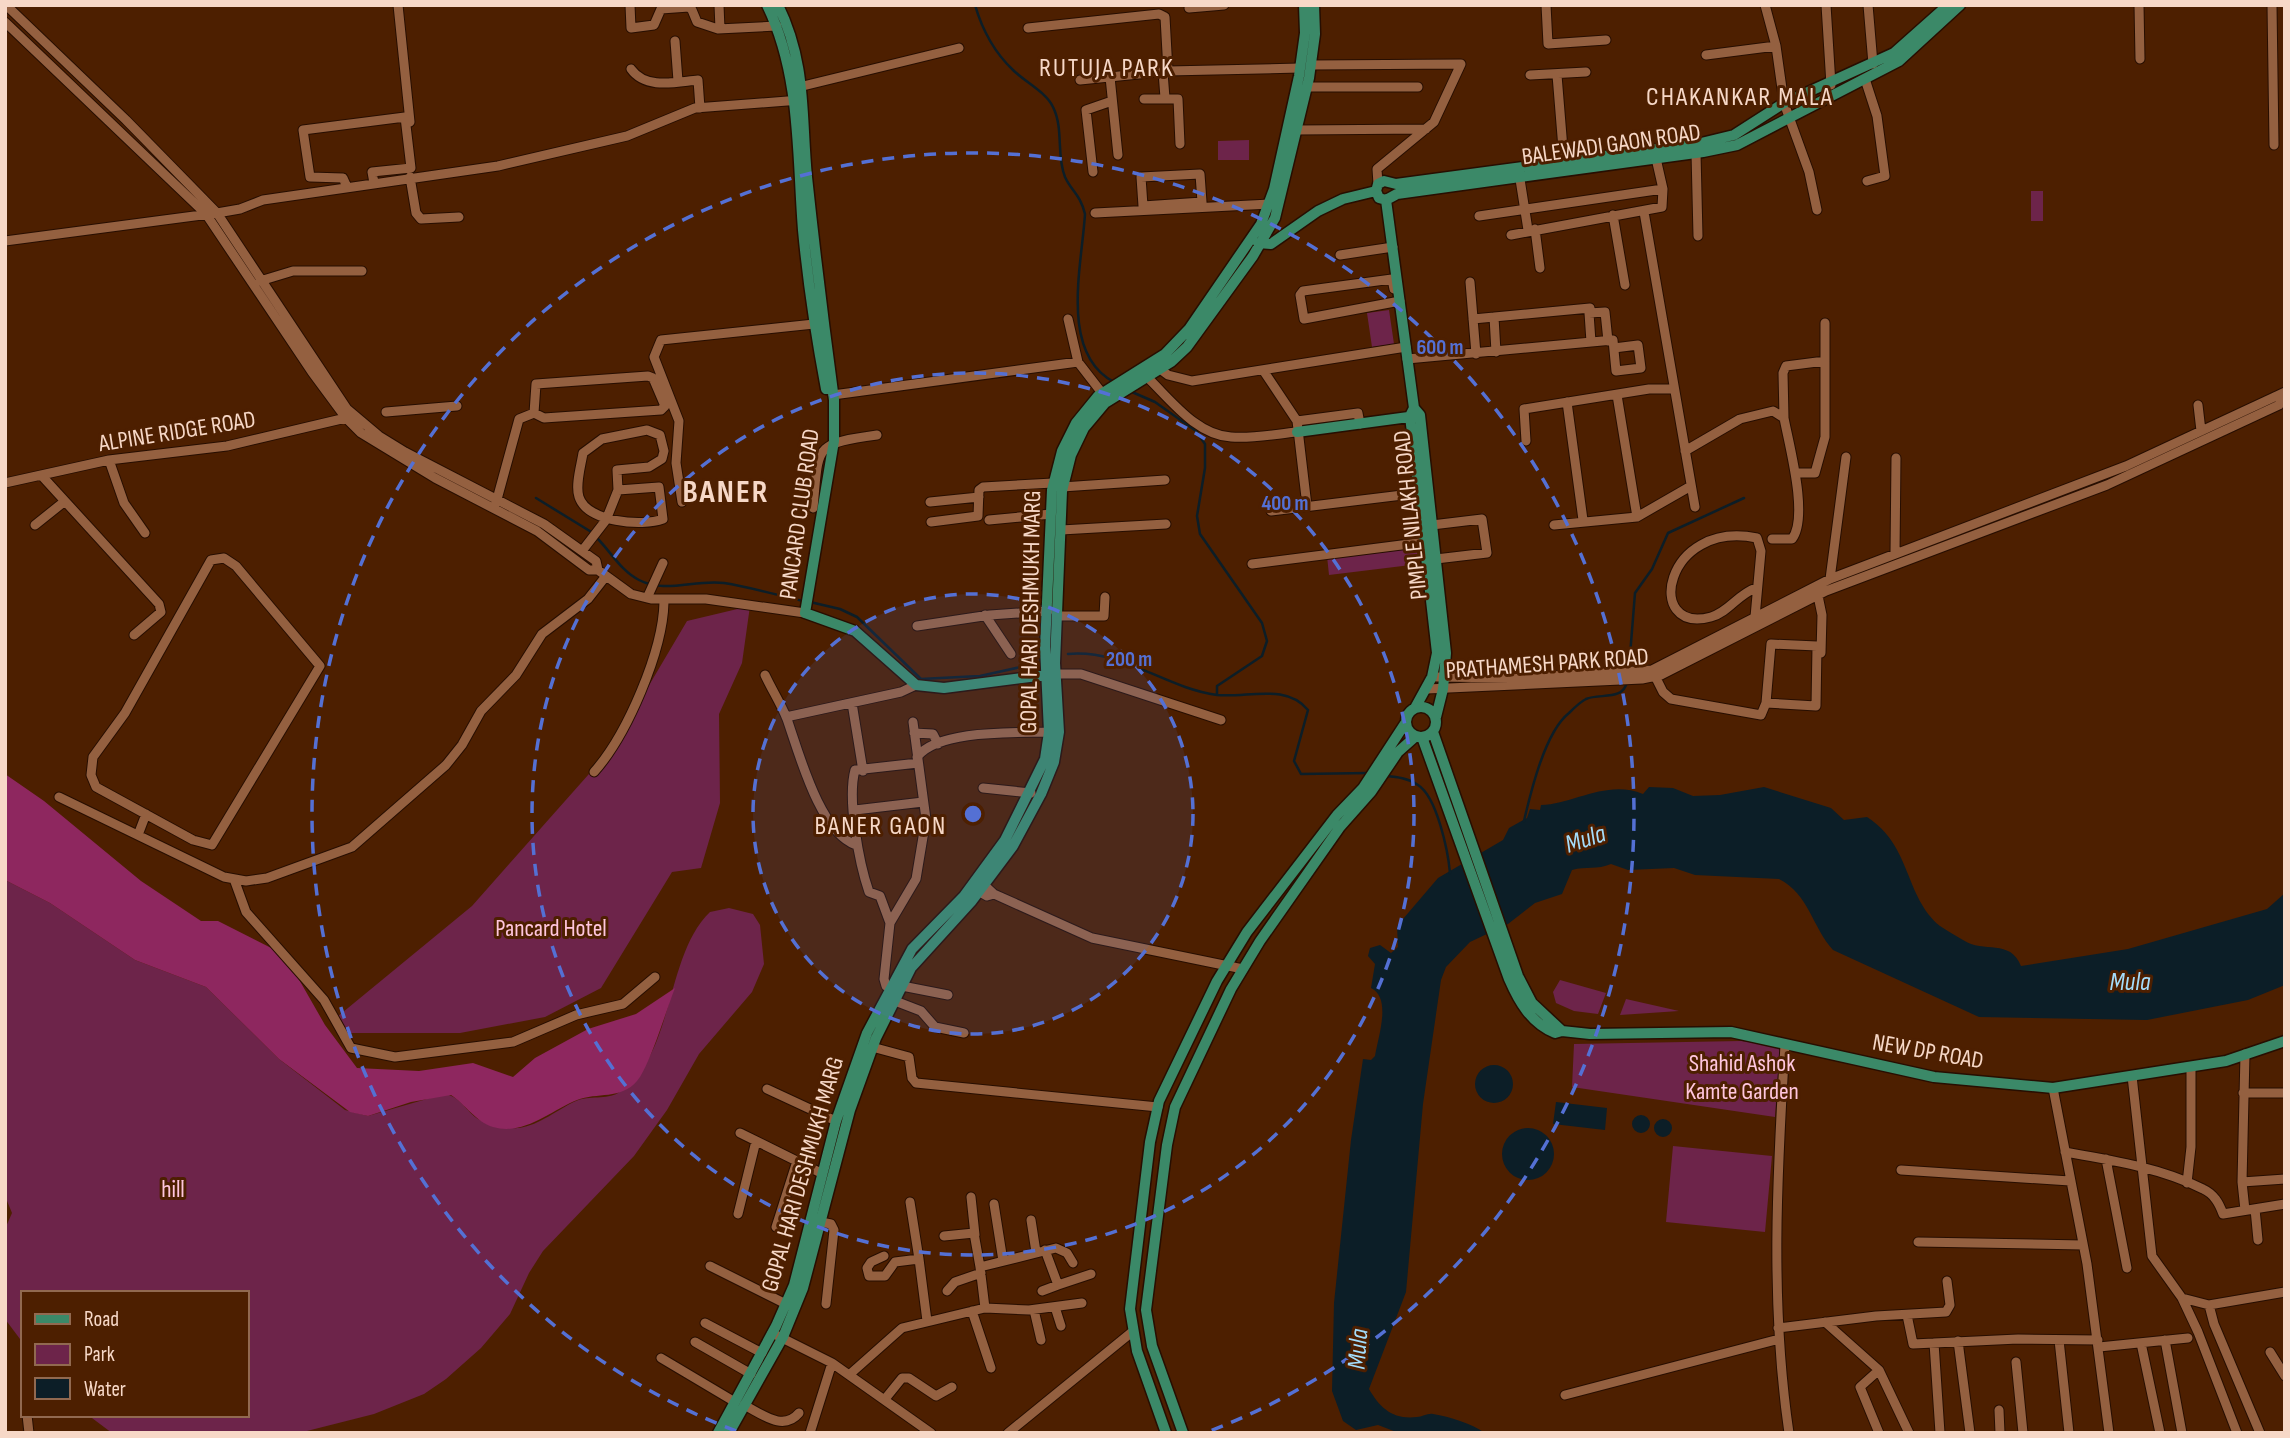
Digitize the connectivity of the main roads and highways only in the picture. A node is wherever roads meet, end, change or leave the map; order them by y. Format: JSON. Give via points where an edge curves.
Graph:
{"nodes":[{"id":1,"x":767,"y":5,"type":"edge"},
{"id":2,"x":778,"y":5,"type":"edge"},
{"id":3,"x":1304,"y":5,"type":"edge"},
{"id":4,"x":1314,"y":5,"type":"edge"},
{"id":5,"x":1960,"y":5,"type":"edge"},
{"id":6,"x":1947,"y":6,"type":"edge"},
{"id":7,"x":1306,"y":66,"type":"junction"},
{"id":8,"x":1833,"y":89,"type":"junction"},
{"id":9,"x":800,"y":100,"type":"junction"},
{"id":10,"x":1655,"y":154,"type":"junction"},
{"id":11,"x":1519,"y":172,"type":"junction"},
{"id":12,"x":1377,"y":188,"type":"junction"},
{"id":13,"x":1390,"y":193,"type":"junction"},
{"id":14,"x":1268,"y":221,"type":"junction"},
{"id":15,"x":1257,"y":242,"type":"junction"},
{"id":16,"x":1127,"y":382,"type":"junction"},
{"id":17,"x":832,"y":408,"type":"junction"},
{"id":18,"x":1415,"y":413,"type":"junction"},
{"id":19,"x":1297,"y":427,"type":"road end"},
{"id":20,"x":1058,"y":485,"type":"junction"},
{"id":21,"x":1053,"y":613,"type":"junction"},
{"id":22,"x":1051,"y":674,"type":"junction"},
{"id":23,"x":1415,"y":708,"type":"junction"},
{"id":24,"x":1436,"y":717,"type":"junction"},
{"id":25,"x":1406,"y":722,"type":"junction"},
{"id":26,"x":1433,"y":732,"type":"junction"},
{"id":27,"x":1419,"y":736,"type":"junction"},
{"id":28,"x":1436,"y":759,"type":"junction"},
{"id":29,"x":1384,"y":762,"type":"junction"},
{"id":30,"x":1339,"y":821,"type":"junction"},
{"id":31,"x":978,"y":885,"type":"junction"},
{"id":32,"x":896,"y":992,"type":"junction"},
{"id":33,"x":2285,"y":1041,"type":"edge"},
{"id":34,"x":791,"y":1306,"type":"junction"},
{"id":35,"x":1148,"y":1329,"type":"junction"},
{"id":36,"x":1132,"y":1332,"type":"junction"},
{"id":37,"x":777,"y":1335,"type":"junction"},
{"id":38,"x":740,"y":1404,"type":"junction"},
{"id":39,"x":718,"y":1433,"type":"edge"},
{"id":40,"x":729,"y":1433,"type":"edge"},
{"id":41,"x":1166,"y":1433,"type":"edge"},
{"id":42,"x":1183,"y":1433,"type":"edge"}],
"edges":[{"from":1,"to":9,"type":"main road","name":"PANCARD CLUB ROAD"},
{"from":2,"to":9,"type":"main road","name":"PANCARD CLUB ROAD","via":[[803,86]]},
{"from":3,"to":7,"type":"main road","name":"GOPAL HARI DESHMUKH MARG"},
{"from":4,"to":7,"type":"main road","name":"GOPAL HARI DESHMUKH MARG"},
{"from":5,"to":8,"type":"main road","name":"BALEWADI GAON ROAD","via":[[1899,61]]},
{"from":6,"to":8,"type":"main road","name":"BALEWADI GAON ROAD","via":[[1894,53]]},
{"from":7,"to":14,"type":"main road","name":"GOPAL HARI DESHMUKH MARG"},
{"from":7,"to":14,"type":"main road","name":"GOPAL HARI DESHMUKH MARG","via":[[1307,86],[1297,130]]},
{"from":8,"to":10,"type":"main road","name":"BALEWADI GAON ROAD","via":[[1784,103],[1734,135]]},
{"from":8,"to":10,"type":"main road","name":"BALEWADI GAON ROAD","via":[[1737,145]]},
{"from":9,"to":17,"type":"main road","name":"PANCARD CLUB ROAD"},
{"from":9,"to":17,"type":"main road","name":"PANCARD CLUB ROAD","via":[[803,231],[814,324]]},
{"from":10,"to":11,"type":"main road","name":"BALEWADI GAON ROAD"},
{"from":10,"to":11,"type":"main road","name":"BALEWADI GAON ROAD","via":[[1564,161]]},
{"from":11,"to":13,"type":"main road","name":"BALEWADI GAON ROAD"},
{"from":12,"to":13,"type":"main road","via":[[1380,198]]},
{"from":12,"to":13,"type":"main road","name":"BALEWADI GAON ROAD","via":[[1384,181]]},
{"from":12,"to":15,"type":"main road","via":[[1331,205],[1279,240]]},
{"from":13,"to":18,"type":"main road","via":[[1398,301]]},
{"from":14,"to":15,"type":"main road","name":"GOPAL HARI DESHMUKH MARG"},
{"from":15,"to":16,"type":"main road","name":"GOPAL HARI DESHMUKH MARG","via":[[1177,343]]},
{"from":15,"to":16,"type":"main road","name":"GOPAL HARI DESHMUKH MARG","via":[[1196,335],[1160,369]]},
{"from":16,"to":20,"type":"main road","name":"GOPAL HARI DESHMUKH MARG","via":[[1106,394],[1084,428]]},
{"from":17,"to":22,"type":"main road","name":"PANCARD CLUB ROAD","via":[[834,441],[805,612],[855,631],[916,685],[944,688]]},
{"from":18,"to":19,"type":"main road","via":[[1360,424]]},
{"from":18,"to":23,"type":"main road","name":"PIMPLE NILAKH ROAD","via":[[1437,653],[1432,677]]},
{"from":18,"to":24,"type":"main road","name":"PIMPLE NILAKH ROAD","via":[[1445,639],[1444,683]]},
{"from":20,"to":21,"type":"main road","name":"GOPAL HARI DESHMUKH MARG","via":[[1061,530]]},
{"from":20,"to":21,"type":"main road","name":"GOPAL HARI DESHMUKH MARG","via":[[1051,514]]},
{"from":21,"to":22,"type":"main road","name":"GOPAL HARI DESHMUKH MARG"},
{"from":22,"to":31,"type":"main road","name":"GOPAL HARI DESHMUKH MARG","via":[[1045,760]]},
{"from":22,"to":31,"type":"main road","name":"GOPAL HARI DESHMUKH MARG","via":[[1059,732],[1054,762],[1013,846]]},
{"from":23,"to":24,"type":"main road","via":[[1430,709]]},
{"from":23,"to":25,"type":"main road"},
{"from":24,"to":26,"type":"main road"},
{"from":25,"to":27,"type":"main road"},
{"from":25,"to":29,"type":"main road"},
{"from":26,"to":27,"type":"main road"},
{"from":26,"to":28,"type":"main road"},
{"from":27,"to":28,"type":"main road"},
{"from":27,"to":29,"type":"main road"},
{"from":28,"to":33,"type":"main road","name":"NEW DP ROAD","via":[[1519,1000],[1532,1017],[1555,1033],[1731,1032],[1934,1077],[2053,1088],[2191,1068]]},
{"from":29,"to":30,"type":"main road"},
{"from":30,"to":35,"type":"main road","via":[[1243,969],[1202,1046],[1170,1125],[1146,1310]]},
{"from":30,"to":36,"type":"main road","via":[[1247,932],[1226,965],[1158,1107],[1130,1309]]},
{"from":31,"to":32,"type":"main road","name":"GOPAL HARI DESHMUKH MARG","via":[[917,942]]},
{"from":32,"to":34,"type":"main road","name":"GOPAL HARI DESHMUKH MARG","via":[[850,1110],[821,1222]]},
{"from":32,"to":34,"type":"main road","name":"GOPAL HARI DESHMUKH MARG","via":[[860,1050],[836,1121]]},
{"from":34,"to":37,"type":"main road","name":"GOPAL HARI DESHMUKH MARG"},
{"from":35,"to":36,"type":"main road"},
{"from":35,"to":42,"type":"main road"},
{"from":36,"to":41,"type":"main road"},
{"from":37,"to":38,"type":"main road","name":"GOPAL HARI DESHMUKH MARG"},
{"from":37,"to":38,"type":"main road","name":"GOPAL HARI DESHMUKH MARG","via":[[762,1353]]},
{"from":38,"to":39,"type":"main road","name":"GOPAL HARI DESHMUKH MARG"},
{"from":38,"to":40,"type":"main road","name":"GOPAL HARI DESHMUKH MARG"}]}
